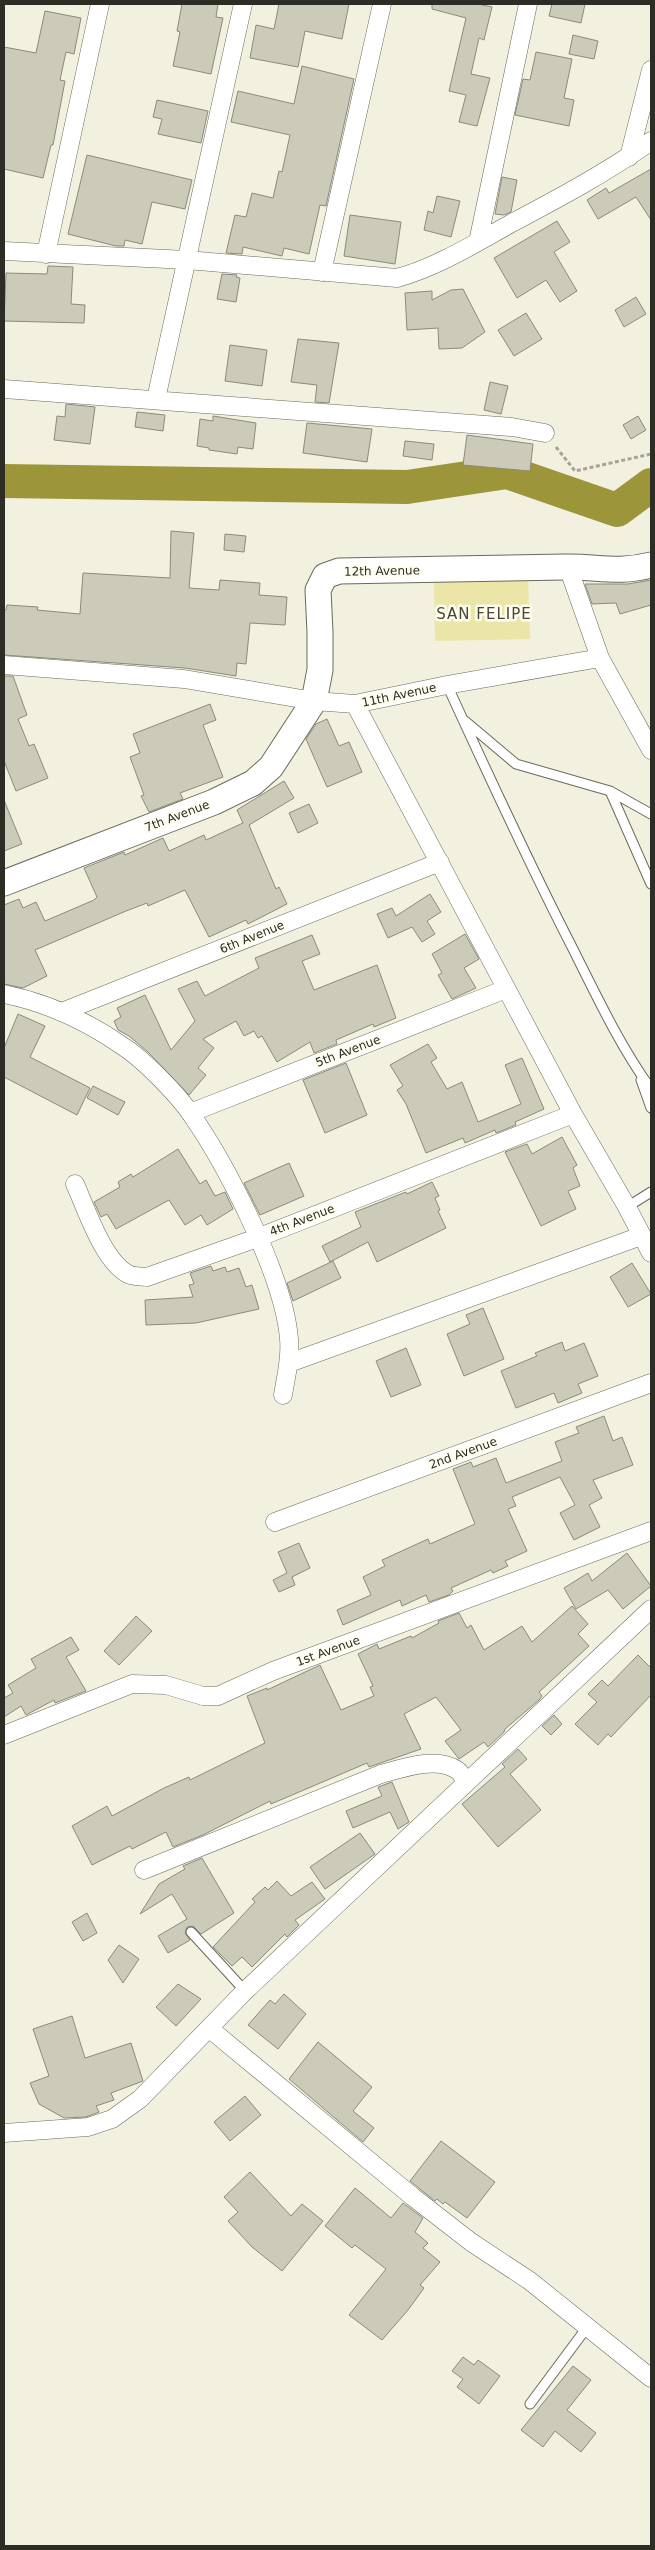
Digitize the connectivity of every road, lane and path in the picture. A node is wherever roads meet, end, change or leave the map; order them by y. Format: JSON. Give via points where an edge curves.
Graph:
{"nodes":[{"id":1,"x":100,"y":4,"type":"edge"},
{"id":2,"x":242,"y":4,"type":"edge"},
{"id":3,"x":382,"y":4,"type":"edge"},
{"id":4,"x":528,"y":4,"type":"edge"},
{"id":5,"x":651,"y":70,"type":"edge"},
{"id":6,"x":651,"y":141,"type":"edge"},
{"id":7,"x":628,"y":158,"type":"junction"},
{"id":8,"x":478,"y":242,"type":"junction"},
{"id":9,"x":4,"y":251,"type":"edge"},
{"id":10,"x":46,"y":254,"type":"junction"},
{"id":11,"x":187,"y":260,"type":"junction"},
{"id":12,"x":322,"y":272,"type":"junction"},
{"id":13,"x":4,"y":389,"type":"edge"},
{"id":14,"x":156,"y":399,"type":"junction"},
{"id":15,"x":545,"y":433,"type":"joint"},
{"id":16,"x":651,"y":454,"type":"edge"},
{"id":17,"x":651,"y":566,"type":"edge"},
{"id":18,"x":568,"y":567,"type":"junction"},
{"id":19,"x":600,"y":658,"type":"junction"},
{"id":20,"x":4,"y":665,"type":"edge"},
{"id":21,"x":447,"y":685,"type":"junction"},
{"id":22,"x":314,"y":701,"type":"junction"},
{"id":23,"x":355,"y":704,"type":"junction"},
{"id":24,"x":463,"y":720,"type":"junction"},
{"id":25,"x":651,"y":750,"type":"edge"},
{"id":26,"x":610,"y":791,"type":"junction"},
{"id":27,"x":651,"y":814,"type":"edge"},
{"id":28,"x":440,"y":862,"type":"junction"},
{"id":29,"x":4,"y":883,"type":"edge"},
{"id":30,"x":651,"y":884,"type":"edge"},
{"id":31,"x":506,"y":989,"type":"junction"},
{"id":32,"x":4,"y":994,"type":"edge"},
{"id":33,"x":64,"y":1011,"type":"junction"},
{"id":34,"x":636,"y":1068,"type":"junction"},
{"id":35,"x":651,"y":1088,"type":"edge"},
{"id":36,"x":651,"y":1108,"type":"edge"},
{"id":37,"x":190,"y":1113,"type":"junction"},
{"id":38,"x":573,"y":1114,"type":"junction"},
{"id":39,"x":75,"y":1184,"type":"dead end"},
{"id":40,"x":651,"y":1192,"type":"edge"},
{"id":41,"x":627,"y":1207,"type":"junction"},
{"id":42,"x":642,"y":1236,"type":"junction"},
{"id":43,"x":257,"y":1238,"type":"junction"},
{"id":44,"x":651,"y":1253,"type":"edge"},
{"id":45,"x":289,"y":1363,"type":"junction"},
{"id":46,"x":651,"y":1383,"type":"edge"},
{"id":47,"x":283,"y":1395,"type":"dead end"},
{"id":48,"x":274,"y":1522,"type":"dead end"},
{"id":49,"x":651,"y":1531,"type":"edge"},
{"id":50,"x":651,"y":1609,"type":"edge"},
{"id":51,"x":4,"y":1735,"type":"edge"},
{"id":52,"x":466,"y":1782,"type":"junction"},
{"id":53,"x":144,"y":1870,"type":"dead end"},
{"id":54,"x":191,"y":1932,"type":"dead end"},
{"id":55,"x":245,"y":1991,"type":"junction"},
{"id":56,"x":210,"y":2029,"type":"junction"},
{"id":57,"x":4,"y":2133,"type":"edge"},
{"id":58,"x":588,"y":2326,"type":"junction"},
{"id":59,"x":651,"y":2378,"type":"edge"},
{"id":60,"x":530,"y":2404,"type":"dead end"}],
"edges":[{"from":1,"to":10,"type":"street"},
{"from":2,"to":11,"type":"street"},
{"from":3,"to":12,"type":"street"},
{"from":4,"to":8,"type":"street"},
{"from":5,"to":7,"type":"street"},
{"from":6,"to":7,"type":"street"},
{"from":7,"to":8,"type":"street"},
{"from":8,"to":12,"type":"street","via":[[421,271],[397,278]]},
{"from":9,"to":10,"type":"street"},
{"from":10,"to":11,"type":"street"},
{"from":11,"to":12,"type":"street"},
{"from":11,"to":14,"type":"street"},
{"from":13,"to":14,"type":"street"},
{"from":14,"to":15,"type":"street","via":[[512,426]]},
{"from":15,"to":16,"type":"path","via":[[575,471]]},
{"from":17,"to":18,"type":"street","name":"12th Avenue","via":[[611,571]]},
{"from":18,"to":19,"type":"street"},
{"from":18,"to":22,"type":"street","name":"12th Avenue","via":[[339,571],[325,576],[318,590],[320,670]]},
{"from":19,"to":21,"type":"street","name":"11th Avenue"},
{"from":19,"to":25,"type":"street"},
{"from":20,"to":22,"type":"street","name":"11th Avenue","via":[[184,679]]},
{"from":21,"to":23,"type":"street","name":"11th Avenue"},
{"from":21,"to":24,"type":"lane"},
{"from":22,"to":23,"type":"street","name":"11th Avenue"},
{"from":22,"to":29,"type":"street","name":"7th Avenue","via":[[271,767],[253,783],[214,802]]},
{"from":23,"to":28,"type":"street"},
{"from":24,"to":26,"type":"lane","via":[[516,764]]},
{"from":24,"to":34,"type":"lane","via":[[524,854]]},
{"from":26,"to":27,"type":"lane"},
{"from":26,"to":30,"type":"lane"},
{"from":28,"to":31,"type":"street"},
{"from":28,"to":33,"type":"street","name":"6th Avenue"},
{"from":31,"to":37,"type":"street","name":"5th Avenue"},
{"from":31,"to":38,"type":"street"},
{"from":32,"to":33,"type":"street"},
{"from":33,"to":37,"type":"street","via":[[126,1047]]},
{"from":34,"to":35,"type":"lane"},
{"from":34,"to":36,"type":"lane"},
{"from":37,"to":43,"type":"street","via":[[234,1186]]},
{"from":38,"to":41,"type":"street"},
{"from":38,"to":43,"type":"street","name":"4th Avenue"},
{"from":39,"to":43,"type":"street","name":"4th Avenue","via":[[105,1248],[117,1266],[129,1275],[147,1276]]},
{"from":40,"to":41,"type":"lane"},
{"from":41,"to":42,"type":"street"},
{"from":42,"to":44,"type":"street"},
{"from":42,"to":45,"type":"street"},
{"from":43,"to":45,"type":"street","via":[[285,1316]]},
{"from":45,"to":47,"type":"street"},
{"from":46,"to":48,"type":"street","name":"2nd Avenue"},
{"from":49,"to":51,"type":"street","name":"1st Avenue","via":[[273,1671],[218,1696],[203,1696],[166,1685],[132,1684]]},
{"from":50,"to":52,"type":"street"},
{"from":52,"to":53,"type":"street","via":[[458,1770],[441,1765],[413,1765],[381,1774]]},
{"from":52,"to":55,"type":"street"},
{"from":54,"to":55,"type":"lane"},
{"from":55,"to":56,"type":"street"},
{"from":56,"to":57,"type":"street","via":[[140,2099],[112,2119],[88,2127]]},
{"from":56,"to":58,"type":"street","via":[[295,2102],[464,2237],[530,2281]]},
{"from":58,"to":59,"type":"street"},
{"from":58,"to":60,"type":"lane"}]}
